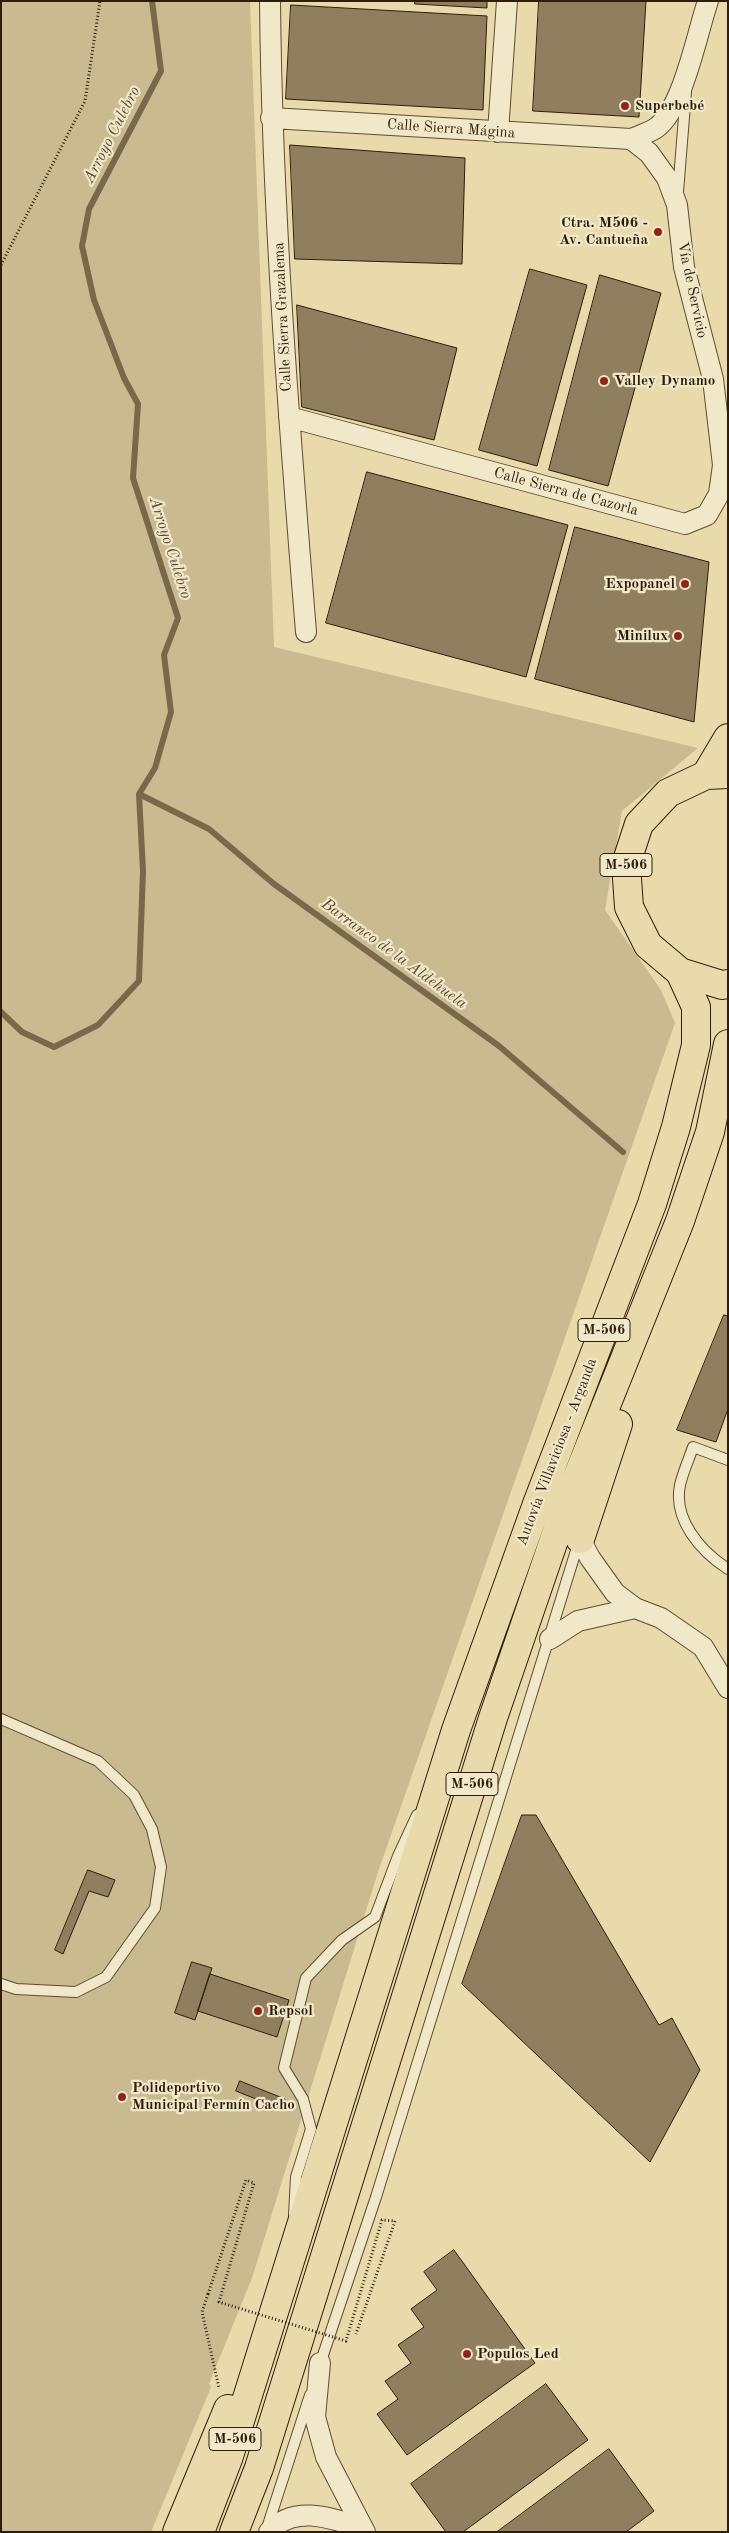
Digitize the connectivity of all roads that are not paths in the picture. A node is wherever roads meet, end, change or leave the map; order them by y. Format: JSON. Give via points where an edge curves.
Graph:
{"nodes":[{"id":1,"x":270,"y":1,"type":"edge"},
{"id":2,"x":507,"y":1,"type":"edge"},
{"id":3,"x":708,"y":1,"type":"edge"},
{"id":4,"x":688,"y":71,"type":"junction"},
{"id":5,"x":271,"y":118,"type":"junction"},
{"id":6,"x":498,"y":132,"type":"junction"},
{"id":7,"x":631,"y":139,"type":"junction"},
{"id":8,"x":677,"y":205,"type":"junction"},
{"id":9,"x":713,"y":379,"type":"junction"},
{"id":10,"x":289,"y":417,"type":"junction"},
{"id":11,"x":728,"y":428,"type":"edge"},
{"id":12,"x":306,"y":632,"type":"dead end"},
{"id":13,"x":728,"y":738,"type":"edge"},
{"id":14,"x":717,"y":774,"type":"edge"},
{"id":15,"x":680,"y":972,"type":"junction"},
{"id":16,"x":728,"y":984,"type":"edge"},
{"id":17,"x":728,"y":1044,"type":"edge"},
{"id":18,"x":643,"y":1313,"type":"junction"},
{"id":19,"x":728,"y":1460,"type":"edge"},
{"id":20,"x":580,"y":1539,"type":"junction"},
{"id":21,"x":728,"y":1569,"type":"edge"},
{"id":22,"x":635,"y":1608,"type":"junction"},
{"id":23,"x":550,"y":1639,"type":"junction"},
{"id":24,"x":728,"y":1688,"type":"edge"},
{"id":25,"x":1,"y":1719,"type":"edge"},
{"id":26,"x":456,"y":1730,"type":"junction"},
{"id":27,"x":1,"y":1984,"type":"edge"},
{"id":28,"x":290,"y":2260,"type":"junction"},
{"id":29,"x":264,"y":2344,"type":"junction"},
{"id":30,"x":320,"y":2363,"type":"junction"},
{"id":31,"x":363,"y":2530,"type":"edge"},
{"id":32,"x":177,"y":2532,"type":"edge"},
{"id":33,"x":200,"y":2532,"type":"edge"},
{"id":34,"x":234,"y":2532,"type":"edge"},
{"id":35,"x":267,"y":2532,"type":"edge"}],
"edges":[{"from":1,"to":5,"type":"street","name":"Calle Sierra Grazalema"},
{"from":2,"to":6,"type":"street"},
{"from":3,"to":4,"type":"street","name":"Vía de Servicio"},
{"from":4,"to":7,"type":"street","name":"Calle Sierra Mágina","via":[[672,108],[656,128]]},
{"from":4,"to":8,"type":"lane","name":"Vía de Servicio"},
{"from":5,"to":6,"type":"street","name":"Calle Sierra Mágina"},
{"from":5,"to":10,"type":"street","name":"Calle Sierra Grazalema"},
{"from":6,"to":7,"type":"street","name":"Calle Sierra Mágina"},
{"from":7,"to":8,"type":"street","via":[[649,153],[667,178]]},
{"from":8,"to":9,"type":"street","name":"Vía de Servicio","via":[[684,267]]},
{"from":9,"to":10,"type":"street","name":"Calle Sierra de Cazorla","via":[[723,465],[719,494],[707,515],[686,524]]},
{"from":9,"to":11,"type":"lane","name":"Vía de Servicio"},
{"from":10,"to":12,"type":"street","name":"Calle Sierra Grazalema"},
{"from":13,"to":14,"type":"main road","number":"M-506"},
{"from":14,"to":15,"type":"main road","number":"M-506","via":[[668,793],[639,824],[626,864],[628,907],[648,945]]},
{"from":15,"to":16,"type":"main road","number":"M-506"},
{"from":15,"to":26,"type":"main road","name":"Autovía Villaviciosa - Arganda","number":"M-506","via":[[696,1008],[696,1045],[676,1127],[652,1204],[537,1504]]},
{"from":17,"to":18,"type":"main road","number":"M-506","via":[[710,1132],[680,1221]]},
{"from":18,"to":20,"type":"main road","via":[[638,1364]]},
{"from":18,"to":34,"type":"main road","number":"M-506","via":[[565,1508],[493,1718],[260,2468]]},
{"from":19,"to":21,"type":"lane","via":[[693,1447],[680,1485],[679,1506],[684,1524],[701,1545]]},
{"from":20,"to":22,"type":"street","via":[[614,1593]]},
{"from":20,"to":23,"type":"lane"},
{"from":22,"to":23,"type":"street","via":[[578,1621]]},
{"from":22,"to":24,"type":"street","via":[[661,1618],[703,1647]]},
{"from":23,"to":30,"type":"lane","via":[[376,2197]]},
{"from":25,"to":27,"type":"lane","via":[[98,1761],[134,1795],[152,1829],[161,1867],[155,1908],[106,1977],[76,1992],[16,1989]]},
{"from":26,"to":28,"type":"main road","number":"M-506"},
{"from":26,"to":28,"type":"lane","via":[[398,1856],[375,1917],[342,1940],[306,1978],[284,2068],[303,2099],[311,2129],[296,2178]]},
{"from":28,"to":29,"type":"main road","number":"M-506"},
{"from":29,"to":32,"type":"main road","via":[[222,2421]]},
{"from":29,"to":33,"type":"main road","number":"M-506","via":[[228,2459]]},
{"from":30,"to":31,"type":"street","via":[[315,2417],[326,2457]]},
{"from":30,"to":35,"type":"lane"},
{"from":31,"to":35,"type":"street","via":[[308,2514],[277,2523]]}]}
